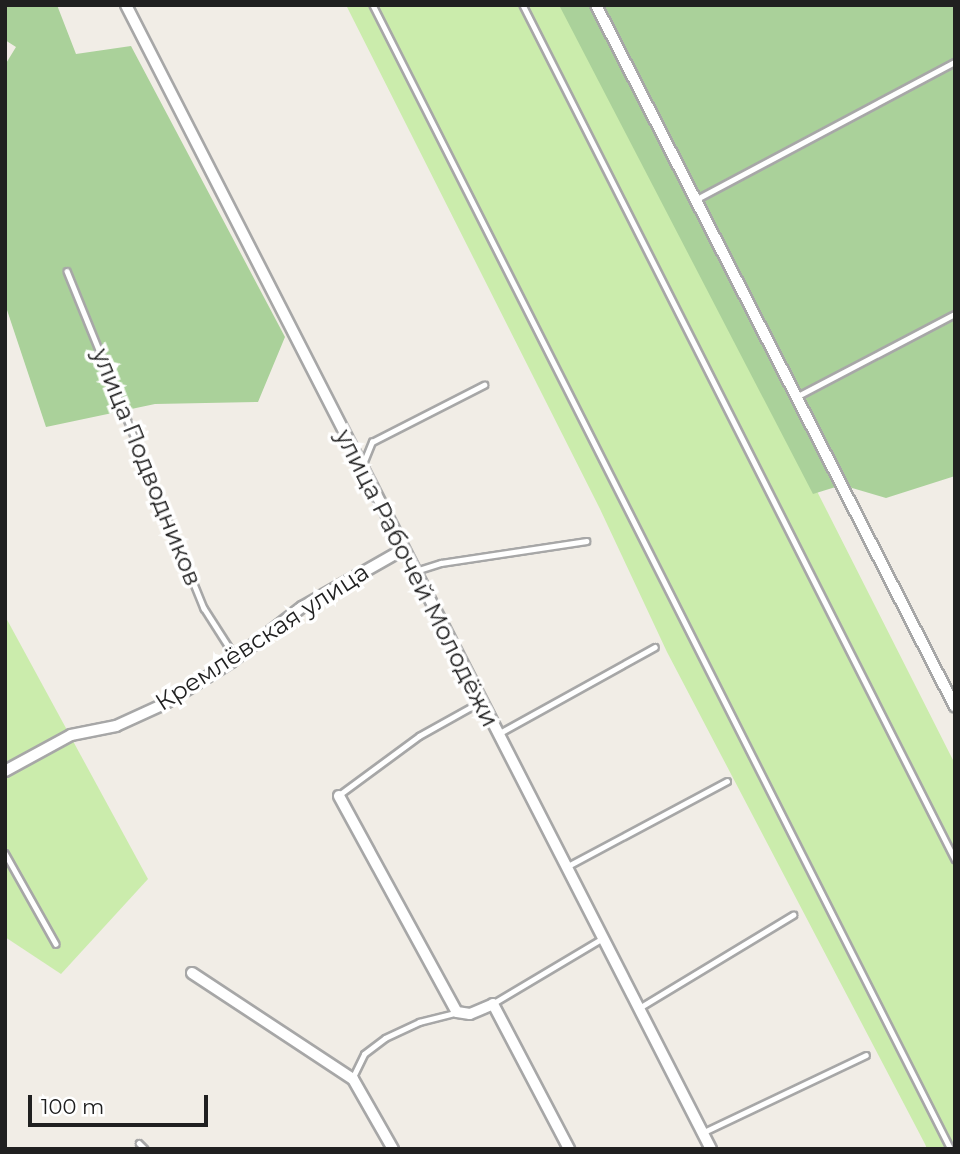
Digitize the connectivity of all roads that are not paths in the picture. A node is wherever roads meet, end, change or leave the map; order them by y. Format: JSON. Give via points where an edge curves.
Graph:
{"nodes":[{"id":1,"x":126,"y":5,"type":"edge"},
{"id":2,"x":373,"y":5,"type":"edge"},
{"id":3,"x":523,"y":5,"type":"edge"},
{"id":4,"x":599,"y":6,"type":"edge"},
{"id":5,"x":955,"y":62,"type":"edge"},
{"id":6,"x":694,"y":201,"type":"junction"},
{"id":7,"x":67,"y":271,"type":"dead end"},
{"id":8,"x":955,"y":314,"type":"edge"},
{"id":9,"x":484,"y":385,"type":"dead end"},
{"id":10,"x":795,"y":398,"type":"junction"},
{"id":11,"x":362,"y":468,"type":"junction"},
{"id":12,"x":586,"y":541,"type":"dead end"},
{"id":13,"x":404,"y":549,"type":"junction"},
{"id":14,"x":415,"y":571,"type":"junction"},
{"id":15,"x":655,"y":647,"type":"dead end"},
{"id":16,"x":236,"y":658,"type":"junction"},
{"id":17,"x":481,"y":702,"type":"junction"},
{"id":18,"x":955,"y":707,"type":"edge"},
{"id":19,"x":497,"y":735,"type":"junction"},
{"id":20,"x":5,"y":771,"type":"edge"},
{"id":21,"x":727,"y":781,"type":"dead end"},
{"id":22,"x":339,"y":796,"type":"joint"},
{"id":23,"x":5,"y":853,"type":"edge"},
{"id":24,"x":955,"y":859,"type":"edge"},
{"id":25,"x":567,"y":866,"type":"junction"},
{"id":26,"x":793,"y":915,"type":"dead end"},
{"id":27,"x":604,"y":937,"type":"junction"},
{"id":28,"x":56,"y":944,"type":"dead end"},
{"id":29,"x":192,"y":973,"type":"dead end"},
{"id":30,"x":493,"y":1004,"type":"junction"},
{"id":31,"x":640,"y":1007,"type":"junction"},
{"id":32,"x":457,"y":1012,"type":"junction"},
{"id":33,"x":866,"y":1055,"type":"dead end"},
{"id":34,"x":353,"y":1079,"type":"junction"},
{"id":35,"x":703,"y":1133,"type":"junction"},
{"id":36,"x":139,"y":1143,"type":"dead end"},
{"id":37,"x":145,"y":1149,"type":"edge"},
{"id":38,"x":393,"y":1149,"type":"edge"},
{"id":39,"x":569,"y":1149,"type":"edge"},
{"id":40,"x":711,"y":1149,"type":"edge"},
{"id":41,"x":951,"y":1149,"type":"edge"}],
"edges":[{"from":1,"to":11,"type":"street","name":"улица Рабочей Молодёжи"},
{"from":2,"to":41,"type":"lane"},
{"from":3,"to":24,"type":"lane"},
{"from":4,"to":6,"type":"street"},
{"from":5,"to":6,"type":"lane"},
{"from":6,"to":10,"type":"street"},
{"from":7,"to":16,"type":"lane","name":"улица Подводников","via":[[204,608]]},
{"from":8,"to":10,"type":"lane"},
{"from":9,"to":11,"type":"lane","via":[[372,442]]},
{"from":10,"to":18,"type":"street"},
{"from":11,"to":13,"type":"street","name":"улица Рабочей Молодёжи"},
{"from":12,"to":14,"type":"lane"},
{"from":13,"to":14,"type":"street","name":"улица Рабочей Молодёжи"},
{"from":13,"to":16,"type":"street","name":"Кремлёвская улица","via":[[302,607]]},
{"from":14,"to":17,"type":"street","name":"улица Рабочей Молодёжи"},
{"from":15,"to":19,"type":"lane"},
{"from":16,"to":20,"type":"street","name":"Кремлёвская улица","via":[[164,704],[116,726],[71,735]]},
{"from":17,"to":19,"type":"street","name":"улица Рабочей Молодёжи"},
{"from":17,"to":22,"type":"lane","via":[[419,736]]},
{"from":19,"to":25,"type":"street","name":"улица Рабочей Молодёжи"},
{"from":21,"to":25,"type":"lane"},
{"from":22,"to":32,"type":"street"},
{"from":23,"to":28,"type":"lane"},
{"from":25,"to":27,"type":"street","name":"улица Рабочей Молодёжи"},
{"from":26,"to":31,"type":"lane"},
{"from":27,"to":30,"type":"lane"},
{"from":27,"to":31,"type":"street","name":"улица Рабочей Молодёжи"},
{"from":29,"to":34,"type":"street"},
{"from":30,"to":32,"type":"street","via":[[470,1014]]},
{"from":30,"to":39,"type":"street"},
{"from":31,"to":35,"type":"street","name":"улица Рабочей Молодёжи"},
{"from":32,"to":34,"type":"lane","via":[[419,1022],[385,1038],[364,1054]]},
{"from":33,"to":35,"type":"lane"},
{"from":34,"to":38,"type":"street"},
{"from":35,"to":40,"type":"street","name":"улица Рабочей Молодёжи"},
{"from":36,"to":37,"type":"lane"}]}
